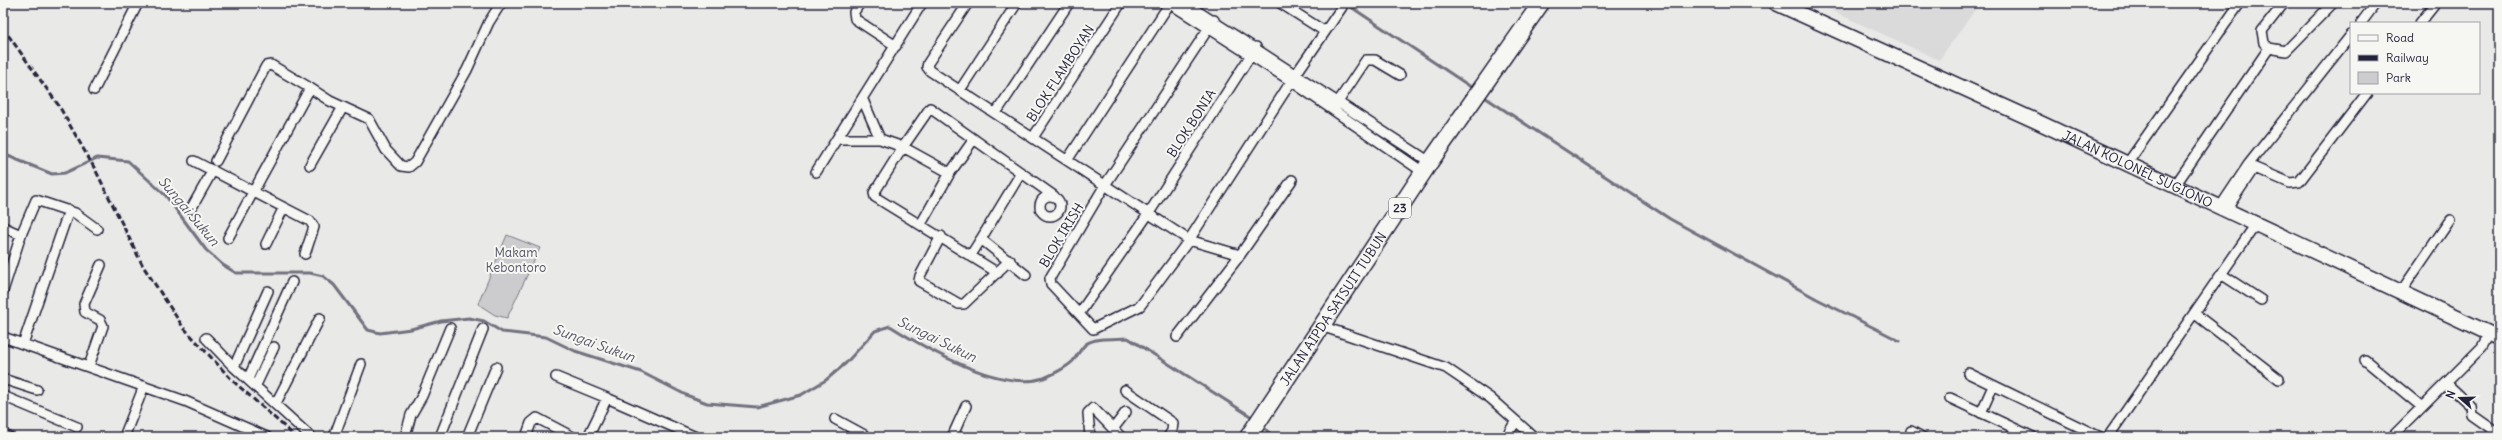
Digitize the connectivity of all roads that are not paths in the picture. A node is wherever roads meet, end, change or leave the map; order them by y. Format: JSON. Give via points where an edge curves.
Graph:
{"nodes":[{"id":1,"x":138,"y":3,"type":"edge"},
{"id":2,"x":501,"y":3,"type":"edge"},
{"id":3,"x":860,"y":3,"type":"edge"},
{"id":4,"x":922,"y":3,"type":"edge"},
{"id":5,"x":968,"y":3,"type":"edge"},
{"id":6,"x":1017,"y":3,"type":"edge"},
{"id":7,"x":1069,"y":3,"type":"edge"},
{"id":8,"x":1121,"y":3,"type":"edge"},
{"id":9,"x":1170,"y":3,"type":"edge"},
{"id":10,"x":1185,"y":3,"type":"edge"},
{"id":11,"x":1280,"y":3,"type":"edge"},
{"id":12,"x":1541,"y":3,"type":"edge"},
{"id":13,"x":1776,"y":3,"type":"edge"},
{"id":14,"x":2240,"y":3,"type":"edge"},
{"id":15,"x":2284,"y":3,"type":"edge"},
{"id":16,"x":2333,"y":3,"type":"edge"},
{"id":17,"x":2376,"y":3,"type":"edge"},
{"id":18,"x":2436,"y":3,"type":"edge"},
{"id":19,"x":1342,"y":7,"type":"dead end"},
{"id":20,"x":1214,"y":20,"type":"junction"},
{"id":21,"x":2362,"y":22,"type":"edge"},
{"id":22,"x":2421,"y":22,"type":"edge"},
{"id":23,"x":1208,"y":29,"type":"junction"},
{"id":24,"x":1324,"y":31,"type":"junction"},
{"id":25,"x":2350,"y":36,"type":"edge"},
{"id":26,"x":896,"y":46,"type":"junction"},
{"id":27,"x":2269,"y":48,"type":"junction"},
{"id":28,"x":1253,"y":51,"type":"junction"},
{"id":29,"x":1400,"y":75,"type":"dead end"},
{"id":30,"x":1293,"y":77,"type":"junction"},
{"id":31,"x":310,"y":88,"type":"junction"},
{"id":32,"x":94,"y":90,"type":"dead end"},
{"id":33,"x":960,"y":90,"type":"junction"},
{"id":34,"x":2366,"y":94,"type":"edge"},
{"id":35,"x":862,"y":100,"type":"junction"},
{"id":36,"x":1338,"y":101,"type":"junction"},
{"id":37,"x":343,"y":107,"type":"junction"},
{"id":38,"x":1333,"y":109,"type":"junction"},
{"id":39,"x":996,"y":113,"type":"junction"},
{"id":40,"x":1034,"y":136,"type":"junction"},
{"id":41,"x":838,"y":139,"type":"junction"},
{"id":42,"x":880,"y":139,"type":"junction"},
{"id":43,"x":974,"y":139,"type":"junction"},
{"id":44,"x":903,"y":147,"type":"junction"},
{"id":45,"x":1068,"y":159,"type":"junction"},
{"id":46,"x":194,"y":161,"type":"dead end"},
{"id":47,"x":216,"y":161,"type":"dead end"},
{"id":48,"x":2127,"y":164,"type":"junction"},
{"id":49,"x":310,"y":165,"type":"dead end"},
{"id":50,"x":2251,"y":166,"type":"junction"},
{"id":51,"x":1427,"y":167,"type":"junction"},
{"id":52,"x":213,"y":170,"type":"junction"},
{"id":53,"x":816,"y":172,"type":"dead end"},
{"id":54,"x":950,"y":173,"type":"junction"},
{"id":55,"x":1022,"y":173,"type":"junction"},
{"id":56,"x":1292,"y":180,"type":"dead end"},
{"id":57,"x":1036,"y":183,"type":"junction"},
{"id":58,"x":1105,"y":185,"type":"junction"},
{"id":59,"x":2174,"y":187,"type":"junction"},
{"id":60,"x":253,"y":192,"type":"junction"},
{"id":61,"x":1054,"y":196,"type":"junction"},
{"id":62,"x":1040,"y":203,"type":"junction"},
{"id":63,"x":191,"y":209,"type":"dead end"},
{"id":64,"x":283,"y":209,"type":"junction"},
{"id":65,"x":2223,"y":209,"type":"junction"},
{"id":66,"x":69,"y":210,"type":"junction"},
{"id":67,"x":1149,"y":213,"type":"junction"},
{"id":68,"x":2450,"y":220,"type":"dead end"},
{"id":69,"x":921,"y":224,"type":"junction"},
{"id":70,"x":2256,"y":224,"type":"junction"},
{"id":71,"x":3,"y":228,"type":"edge"},
{"id":72,"x":97,"y":228,"type":"dead end"},
{"id":73,"x":21,"y":235,"type":"junction"},
{"id":74,"x":941,"y":236,"type":"junction"},
{"id":75,"x":228,"y":238,"type":"dead end"},
{"id":76,"x":981,"y":239,"type":"junction"},
{"id":77,"x":1189,"y":240,"type":"junction"},
{"id":78,"x":266,"y":244,"type":"dead end"},
{"id":79,"x":305,"y":254,"type":"dead end"},
{"id":80,"x":971,"y":255,"type":"junction"},
{"id":81,"x":1240,"y":255,"type":"junction"},
{"id":82,"x":1010,"y":260,"type":"junction"},
{"id":83,"x":101,"y":265,"type":"dead end"},
{"id":84,"x":998,"y":273,"type":"junction"},
{"id":85,"x":2221,"y":274,"type":"junction"},
{"id":86,"x":1026,"y":275,"type":"dead end"},
{"id":87,"x":292,"y":282,"type":"dead end"},
{"id":88,"x":3,"y":291,"type":"edge"},
{"id":89,"x":268,"y":291,"type":"dead end"},
{"id":90,"x":2400,"y":293,"type":"junction"},
{"id":91,"x":2261,"y":300,"type":"dead end"},
{"id":92,"x":1079,"y":314,"type":"junction"},
{"id":93,"x":2195,"y":314,"type":"junction"},
{"id":94,"x":320,"y":318,"type":"dead end"},
{"id":95,"x":1321,"y":326,"type":"junction"},
{"id":96,"x":450,"y":328,"type":"dead end"},
{"id":97,"x":483,"y":329,"type":"dead end"},
{"id":98,"x":2494,"y":336,"type":"edge"},
{"id":99,"x":3,"y":337,"type":"edge"},
{"id":100,"x":1177,"y":337,"type":"dead end"},
{"id":101,"x":206,"y":338,"type":"dead end"},
{"id":102,"x":23,"y":344,"type":"junction"},
{"id":103,"x":274,"y":347,"type":"dead end"},
{"id":104,"x":2364,"y":360,"type":"dead end"},
{"id":105,"x":361,"y":364,"type":"dead end"},
{"id":106,"x":89,"y":366,"type":"junction"},
{"id":107,"x":234,"y":367,"type":"junction"},
{"id":108,"x":496,"y":367,"type":"dead end"},
{"id":109,"x":1968,"y":373,"type":"dead end"},
{"id":110,"x":556,"y":377,"type":"dead end"},
{"id":111,"x":3,"y":379,"type":"edge"},
{"id":112,"x":2279,"y":379,"type":"dead end"},
{"id":113,"x":252,"y":382,"type":"junction"},
{"id":114,"x":2446,"y":383,"type":"junction"},
{"id":115,"x":144,"y":386,"type":"junction"},
{"id":116,"x":1994,"y":386,"type":"junction"},
{"id":117,"x":37,"y":390,"type":"dead end"},
{"id":118,"x":1125,"y":390,"type":"dead end"},
{"id":119,"x":3,"y":396,"type":"edge"},
{"id":120,"x":607,"y":398,"type":"junction"},
{"id":121,"x":1950,"y":398,"type":"dead end"},
{"id":122,"x":276,"y":403,"type":"junction"},
{"id":123,"x":966,"y":406,"type":"dead end"},
{"id":124,"x":2422,"y":407,"type":"junction"},
{"id":125,"x":1126,"y":412,"type":"dead end"},
{"id":126,"x":1981,"y":413,"type":"junction"},
{"id":127,"x":835,"y":420,"type":"dead end"},
{"id":128,"x":1516,"y":421,"type":"junction"},
{"id":129,"x":77,"y":427,"type":"dead end"},
{"id":130,"x":1113,"y":429,"type":"junction"},
{"id":131,"x":1911,"y":431,"type":"dead end"},
{"id":132,"x":2499,"y":434,"type":"edge"},
{"id":133,"x":3,"y":435,"type":"edge"},
{"id":134,"x":1249,"y":435,"type":"edge"},
{"id":135,"x":9,"y":437,"type":"edge"},
{"id":136,"x":124,"y":437,"type":"edge"},
{"id":137,"x":268,"y":437,"type":"edge"},
{"id":138,"x":311,"y":437,"type":"edge"},
{"id":139,"x":334,"y":437,"type":"edge"},
{"id":140,"x":404,"y":437,"type":"edge"},
{"id":141,"x":440,"y":437,"type":"edge"},
{"id":142,"x":467,"y":437,"type":"edge"},
{"id":143,"x":526,"y":437,"type":"edge"},
{"id":144,"x":573,"y":437,"type":"edge"},
{"id":145,"x":588,"y":437,"type":"edge"},
{"id":146,"x":696,"y":437,"type":"edge"},
{"id":147,"x":867,"y":437,"type":"edge"},
{"id":148,"x":952,"y":437,"type":"edge"},
{"id":149,"x":1090,"y":437,"type":"edge"},
{"id":150,"x":1121,"y":437,"type":"edge"},
{"id":151,"x":1168,"y":437,"type":"edge"},
{"id":152,"x":1506,"y":437,"type":"edge"},
{"id":153,"x":1534,"y":437,"type":"edge"},
{"id":154,"x":1922,"y":437,"type":"edge"},
{"id":155,"x":2033,"y":437,"type":"edge"},
{"id":156,"x":2100,"y":437,"type":"edge"},
{"id":157,"x":2108,"y":437,"type":"edge"},
{"id":158,"x":2392,"y":437,"type":"edge"}],
"edges":[{"from":1,"to":32,"type":"street"},
{"from":2,"to":37,"type":"street","via":[[489,22],[467,70],[415,162],[409,167],[400,166],[386,150],[369,119]]},
{"from":3,"to":26,"type":"street","via":[[854,12],[855,19]]},
{"from":4,"to":26,"type":"street"},
{"from":5,"to":33,"type":"street","via":[[928,63],[930,71]]},
{"from":6,"to":33,"type":"street"},
{"from":7,"to":39,"type":"street"},
{"from":8,"to":40,"type":"street","name":"BLOK FLAMBOYAN"},
{"from":9,"to":23,"type":"street"},
{"from":9,"to":45,"type":"street"},
{"from":10,"to":20,"type":"street"},
{"from":11,"to":24,"type":"street"},
{"from":12,"to":51,"type":"highway","name":"JALAN AIPDA SATSUIT TUBUN","number":"23"},
{"from":13,"to":48,"type":"main road","name":"JALAN KOLONEL SUGIONO"},
{"from":14,"to":48,"type":"street"},
{"from":15,"to":27,"type":"street","via":[[2262,31],[2262,37]]},
{"from":16,"to":27,"type":"street","via":[[2286,51]]},
{"from":17,"to":21,"type":"street"},
{"from":18,"to":22,"type":"street"},
{"from":19,"to":24,"type":"street"},
{"from":20,"to":23,"type":"street"},
{"from":20,"to":28,"type":"street"},
{"from":23,"to":28,"type":"street"},
{"from":23,"to":58,"type":"street"},
{"from":24,"to":30,"type":"street"},
{"from":25,"to":50,"type":"street"},
{"from":26,"to":35,"type":"street"},
{"from":27,"to":59,"type":"street"},
{"from":28,"to":30,"type":"street"},
{"from":28,"to":67,"type":"street","name":"BLOK BONIA"},
{"from":29,"to":36,"type":"street","via":[[1375,60],[1366,60]]},
{"from":30,"to":36,"type":"street"},
{"from":30,"to":38,"type":"street"},
{"from":30,"to":77,"type":"street"},
{"from":31,"to":37,"type":"street"},
{"from":31,"to":47,"type":"street","via":[[271,65],[266,66]]},
{"from":31,"to":60,"type":"street"},
{"from":33,"to":39,"type":"street"},
{"from":34,"to":50,"type":"street","via":[[2299,182],[2290,183]]},
{"from":35,"to":41,"type":"street"},
{"from":35,"to":42,"type":"street"},
{"from":36,"to":38,"type":"street"},
{"from":36,"to":51,"type":"street"},
{"from":37,"to":49,"type":"street"},
{"from":38,"to":51,"type":"street"},
{"from":39,"to":40,"type":"street"},
{"from":40,"to":45,"type":"street"},
{"from":41,"to":42,"type":"street"},
{"from":41,"to":53,"type":"street"},
{"from":42,"to":44,"type":"street"},
{"from":43,"to":44,"type":"street","via":[[930,108]]},
{"from":43,"to":54,"type":"street"},
{"from":43,"to":55,"type":"street"},
{"from":44,"to":54,"type":"street"},
{"from":44,"to":69,"type":"street","via":[[874,193],[874,198]]},
{"from":45,"to":58,"type":"street"},
{"from":46,"to":52,"type":"street"},
{"from":48,"to":59,"type":"main road","name":"JALAN KOLONEL SUGIONO"},
{"from":50,"to":65,"type":"street"},
{"from":51,"to":95,"type":"highway","name":"JALAN AIPDA SATSUIT TUBUN","number":"23"},
{"from":52,"to":60,"type":"street"},
{"from":52,"to":63,"type":"street"},
{"from":54,"to":69,"type":"street"},
{"from":55,"to":57,"type":"street"},
{"from":55,"to":76,"type":"street"},
{"from":56,"to":81,"type":"street"},
{"from":57,"to":61,"type":"street"},
{"from":57,"to":62,"type":"street"},
{"from":58,"to":67,"type":"street"},
{"from":58,"to":92,"type":"street","name":"BLOK IRISH","via":[[1050,278],[1051,284]]},
{"from":59,"to":65,"type":"main road","name":"JALAN KOLONEL SUGIONO"},
{"from":60,"to":64,"type":"street"},
{"from":60,"to":75,"type":"street"},
{"from":61,"to":62,"type":"street","via":[[1047,196]]},
{"from":61,"to":62,"type":"street","via":[[1060,207],[1054,215],[1044,215],[1040,210]]},
{"from":64,"to":78,"type":"street"},
{"from":64,"to":79,"type":"street","via":[[310,221],[314,227]]},
{"from":65,"to":70,"type":"main road","name":"JALAN KOLONEL SUGIONO"},
{"from":66,"to":72,"type":"street"},
{"from":66,"to":73,"type":"street","via":[[36,200]]},
{"from":66,"to":102,"type":"street"},
{"from":67,"to":77,"type":"street"},
{"from":67,"to":92,"type":"street","name":"BLOK BONIA"},
{"from":68,"to":90,"type":"street"},
{"from":69,"to":74,"type":"street"},
{"from":70,"to":85,"type":"street"},
{"from":70,"to":90,"type":"main road","name":"JALAN KOLONEL SUGIONO"},
{"from":71,"to":73,"type":"street"},
{"from":73,"to":88,"type":"street"},
{"from":74,"to":80,"type":"street"},
{"from":74,"to":84,"type":"street","via":[[920,276],[921,283],[962,304]]},
{"from":76,"to":80,"type":"street"},
{"from":76,"to":82,"type":"street"},
{"from":77,"to":81,"type":"street"},
{"from":77,"to":92,"type":"street","via":[[1140,306],[1096,329]]},
{"from":80,"to":84,"type":"street"},
{"from":81,"to":100,"type":"street"},
{"from":82,"to":84,"type":"street"},
{"from":82,"to":86,"type":"street"},
{"from":83,"to":106,"type":"street","via":[[84,304],[85,312],[100,320],[103,326]]},
{"from":85,"to":91,"type":"street"},
{"from":85,"to":93,"type":"street"},
{"from":87,"to":113,"type":"street"},
{"from":89,"to":107,"type":"street"},
{"from":90,"to":98,"type":"main road","name":"JALAN KOLONEL SUGIONO"},
{"from":93,"to":112,"type":"street"},
{"from":93,"to":157,"type":"street"},
{"from":94,"to":122,"type":"street"},
{"from":95,"to":128,"type":"street","via":[[1446,368],[1477,388]]},
{"from":95,"to":134,"type":"highway","name":"JALAN AIPDA SATSUIT TUBUN","number":"23"},
{"from":96,"to":140,"type":"street","via":[[422,396],[411,415]]},
{"from":97,"to":141,"type":"street"},
{"from":98,"to":114,"type":"street"},
{"from":99,"to":102,"type":"street"},
{"from":101,"to":107,"type":"street"},
{"from":102,"to":106,"type":"street"},
{"from":103,"to":113,"type":"street"},
{"from":104,"to":124,"type":"street"},
{"from":105,"to":139,"type":"street"},
{"from":106,"to":115,"type":"street"},
{"from":107,"to":113,"type":"street"},
{"from":108,"to":142,"type":"street"},
{"from":109,"to":116,"type":"street"},
{"from":110,"to":120,"type":"street"},
{"from":111,"to":117,"type":"street"},
{"from":113,"to":122,"type":"street"},
{"from":114,"to":124,"type":"street"},
{"from":114,"to":132,"type":"street","via":[[2471,406],[2472,415]]},
{"from":115,"to":136,"type":"street"},
{"from":115,"to":137,"type":"street"},
{"from":116,"to":126,"type":"street"},
{"from":116,"to":156,"type":"street"},
{"from":118,"to":151,"type":"street","via":[[1173,423]]},
{"from":119,"to":129,"type":"street"},
{"from":120,"to":145,"type":"street"},
{"from":120,"to":146,"type":"street"},
{"from":121,"to":126,"type":"street"},
{"from":122,"to":138,"type":"street"},
{"from":123,"to":148,"type":"street"},
{"from":124,"to":158,"type":"street"},
{"from":125,"to":130,"type":"street"},
{"from":126,"to":155,"type":"street"},
{"from":127,"to":147,"type":"street"},
{"from":128,"to":152,"type":"street"},
{"from":128,"to":153,"type":"street"},
{"from":130,"to":149,"type":"street","via":[[1093,408],[1089,409]]},
{"from":130,"to":150,"type":"street"},
{"from":131,"to":154,"type":"street"},
{"from":133,"to":135,"type":"street"},
{"from":143,"to":144,"type":"street","via":[[531,423],[537,418]]}]}
